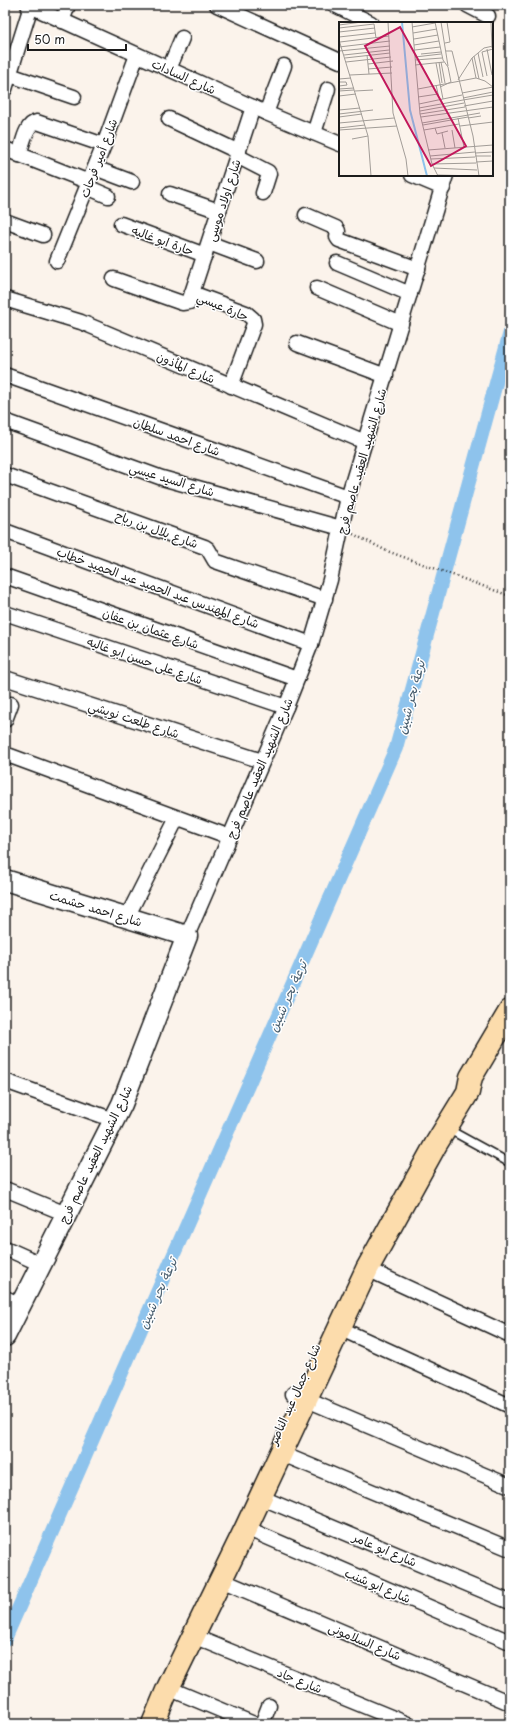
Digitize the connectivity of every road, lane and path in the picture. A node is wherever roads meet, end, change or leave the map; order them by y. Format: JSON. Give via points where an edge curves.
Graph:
{"nodes":[{"id":1,"x":68,"y":5,"type":"edge"},
{"id":2,"x":217,"y":5,"type":"edge"},
{"id":3,"x":335,"y":5,"type":"edge"},
{"id":4,"x":467,"y":5,"type":"edge"},
{"id":5,"x":30,"y":6,"type":"edge"},
{"id":6,"x":488,"y":15,"type":"edge"},
{"id":7,"x":62,"y":21,"type":"junction"},
{"id":8,"x":370,"y":22,"type":"edge"},
{"id":9,"x":182,"y":38,"type":"dead end"},
{"id":10,"x":137,"y":55,"type":"junction"},
{"id":11,"x":339,"y":61,"type":"edge"},
{"id":12,"x":284,"y":66,"type":"dead end"},
{"id":13,"x":169,"y":69,"type":"junction"},
{"id":14,"x":7,"y":82,"type":"edge"},
{"id":15,"x":328,"y":89,"type":"dead end"},
{"id":16,"x":74,"y":97,"type":"dead end"},
{"id":17,"x":253,"y":107,"type":"junction"},
{"id":18,"x":266,"y":113,"type":"junction"},
{"id":19,"x":170,"y":120,"type":"dead end"},
{"id":20,"x":314,"y":133,"type":"junction"},
{"id":21,"x":339,"y":144,"type":"edge"},
{"id":22,"x":104,"y":145,"type":"junction"},
{"id":23,"x":5,"y":149,"type":"edge"},
{"id":24,"x":238,"y":154,"type":"junction"},
{"id":25,"x":19,"y":155,"type":"junction"},
{"id":26,"x":95,"y":168,"type":"junction"},
{"id":27,"x":417,"y":176,"type":"edge"},
{"id":28,"x":132,"y":182,"type":"dead end"},
{"id":29,"x":444,"y":182,"type":"edge"},
{"id":30,"x":88,"y":185,"type":"junction"},
{"id":31,"x":263,"y":193,"type":"dead end"},
{"id":32,"x":170,"y":194,"type":"dead end"},
{"id":33,"x":108,"y":196,"type":"dead end"},
{"id":34,"x":219,"y":211,"type":"junction"},
{"id":35,"x":306,"y":216,"type":"dead end"},
{"id":36,"x":5,"y":221,"type":"edge"},
{"id":37,"x":121,"y":224,"type":"dead end"},
{"id":38,"x":43,"y":235,"type":"dead end"},
{"id":39,"x":207,"y":249,"type":"junction"},
{"id":40,"x":57,"y":261,"type":"dead end"},
{"id":41,"x":257,"y":261,"type":"dead end"},
{"id":42,"x":338,"y":263,"type":"dead end"},
{"id":43,"x":418,"y":269,"type":"junction"},
{"id":44,"x":114,"y":279,"type":"dead end"},
{"id":45,"x":318,"y":288,"type":"dead end"},
{"id":46,"x":192,"y":293,"type":"junction"},
{"id":47,"x":410,"y":294,"type":"junction"},
{"id":48,"x":5,"y":299,"type":"edge"},
{"id":49,"x":401,"y":324,"type":"junction"},
{"id":50,"x":297,"y":343,"type":"dead end"},
{"id":51,"x":5,"y":375,"type":"edge"},
{"id":52,"x":386,"y":376,"type":"junction"},
{"id":53,"x":231,"y":386,"type":"junction"},
{"id":54,"x":5,"y":420,"type":"edge"},
{"id":55,"x":365,"y":442,"type":"junction"},
{"id":56,"x":5,"y":475,"type":"edge"},
{"id":57,"x":348,"y":497,"type":"junction"},
{"id":58,"x":342,"y":528,"type":"junction"},
{"id":59,"x":5,"y":531,"type":"edge"},
{"id":60,"x":5,"y":576,"type":"edge"},
{"id":61,"x":510,"y":596,"type":"edge"},
{"id":62,"x":325,"y":599,"type":"junction"},
{"id":63,"x":5,"y":613,"type":"edge"},
{"id":64,"x":311,"y":644,"type":"junction"},
{"id":65,"x":5,"y":678,"type":"edge"},
{"id":66,"x":297,"y":679,"type":"junction"},
{"id":67,"x":11,"y":704,"type":"dead end"},
{"id":68,"x":286,"y":707,"type":"junction"},
{"id":69,"x":5,"y":720,"type":"edge"},
{"id":70,"x":5,"y":754,"type":"edge"},
{"id":71,"x":262,"y":760,"type":"junction"},
{"id":72,"x":178,"y":818,"type":"junction"},
{"id":73,"x":230,"y":837,"type":"junction"},
{"id":74,"x":5,"y":880,"type":"edge"},
{"id":75,"x":127,"y":917,"type":"junction"},
{"id":76,"x":187,"y":936,"type":"junction"},
{"id":77,"x":510,"y":1011,"type":"edge"},
{"id":78,"x":471,"y":1077,"type":"junction"},
{"id":79,"x":5,"y":1081,"type":"edge"},
{"id":80,"x":114,"y":1120,"type":"junction"},
{"id":81,"x":446,"y":1128,"type":"junction"},
{"id":82,"x":510,"y":1163,"type":"edge"},
{"id":83,"x":5,"y":1189,"type":"edge"},
{"id":84,"x":66,"y":1214,"type":"junction"},
{"id":85,"x":5,"y":1248,"type":"edge"},
{"id":86,"x":41,"y":1264,"type":"junction"},
{"id":87,"x":367,"y":1268,"type":"junction"},
{"id":88,"x":13,"y":1301,"type":"edge"},
{"id":89,"x":7,"y":1327,"type":"edge"},
{"id":90,"x":339,"y":1328,"type":"junction"},
{"id":91,"x":510,"y":1335,"type":"edge"},
{"id":92,"x":299,"y":1396,"type":"junction"},
{"id":93,"x":510,"y":1406,"type":"edge"},
{"id":94,"x":280,"y":1453,"type":"junction"},
{"id":95,"x":510,"y":1486,"type":"edge"},
{"id":96,"x":260,"y":1496,"type":"junction"},
{"id":97,"x":246,"y":1528,"type":"junction"},
{"id":98,"x":510,"y":1549,"type":"edge"},
{"id":99,"x":221,"y":1580,"type":"junction"},
{"id":100,"x":510,"y":1602,"type":"edge"},
{"id":101,"x":193,"y":1636,"type":"junction"},
{"id":102,"x":510,"y":1642,"type":"edge"},
{"id":103,"x":168,"y":1688,"type":"junction"},
{"id":104,"x":510,"y":1703,"type":"edge"},
{"id":105,"x":269,"y":1706,"type":"dead end"},
{"id":106,"x":140,"y":1724,"type":"edge"},
{"id":107,"x":153,"y":1724,"type":"edge"},
{"id":108,"x":254,"y":1724,"type":"edge"},
{"id":109,"x":262,"y":1724,"type":"edge"},
{"id":110,"x":408,"y":1724,"type":"edge"}],
"edges":[{"from":1,"to":7,"type":"street"},
{"from":2,"to":11,"type":"street"},
{"from":3,"to":8,"type":"street"},
{"from":4,"to":6,"type":"street"},
{"from":5,"to":7,"type":"street","name":"شارع السادات"},
{"from":5,"to":14,"type":"street"},
{"from":7,"to":10,"type":"street","name":"شارع السادات"},
{"from":9,"to":13,"type":"street"},
{"from":10,"to":13,"type":"street","name":"شارع السادات"},
{"from":10,"to":22,"type":"street","name":"شارع أمير فرحات"},
{"from":12,"to":18,"type":"street"},
{"from":13,"to":17,"type":"street","name":"شارع السادات"},
{"from":14,"to":16,"type":"street"},
{"from":15,"to":20,"type":"street"},
{"from":17,"to":18,"type":"street","name":"شارع السادات"},
{"from":17,"to":24,"type":"street","name":"شارع اولاد موسى"},
{"from":18,"to":20,"type":"street","name":"شارع السادات"},
{"from":19,"to":24,"type":"street"},
{"from":20,"to":21,"type":"street","name":"شارع السادات"},
{"from":22,"to":25,"type":"street","via":[[41,123],[34,123],[28,128]]},
{"from":22,"to":26,"type":"street","name":"شارع أمير فرحات"},
{"from":23,"to":25,"type":"street"},
{"from":24,"to":31,"type":"street","via":[[268,172]]},
{"from":24,"to":34,"type":"street","name":"شارع اولاد موسى"},
{"from":25,"to":30,"type":"street"},
{"from":26,"to":28,"type":"street"},
{"from":26,"to":30,"type":"street","name":"شارع أمير فرحات"},
{"from":27,"to":29,"type":"street"},
{"from":29,"to":43,"type":"street","name":"شارع الشهيد العقيد عاصم فرج"},
{"from":30,"to":33,"type":"street"},
{"from":30,"to":40,"type":"street","name":"شارع أمير فرحات"},
{"from":32,"to":34,"type":"street"},
{"from":34,"to":39,"type":"street","name":"شارع اولاد موسى"},
{"from":35,"to":43,"type":"street","via":[[336,228],[339,240]]},
{"from":36,"to":38,"type":"street"},
{"from":37,"to":39,"type":"street","name":"حارة ابو غاليه"},
{"from":39,"to":41,"type":"street","name":"حارة ابو غاليه"},
{"from":39,"to":46,"type":"street","name":"شارع اولاد موسى"},
{"from":42,"to":47,"type":"street"},
{"from":43,"to":47,"type":"street","name":"شارع الشهيد العقيد عاصم فرج"},
{"from":44,"to":46,"type":"street","via":[[182,303],[189,302]]},
{"from":45,"to":49,"type":"street"},
{"from":46,"to":53,"type":"street","name":"حارة عيسي","via":[[246,313],[253,319],[254,324]]},
{"from":47,"to":49,"type":"street","name":"شارع الشهيد العقيد عاصم فرج"},
{"from":48,"to":53,"type":"street","name":"شارع المأذون","via":[[81,322]]},
{"from":49,"to":52,"type":"street","name":"شارع الشهيد العقيد عاصم فرج"},
{"from":50,"to":52,"type":"street"},
{"from":51,"to":57,"type":"street","name":"شارع احمد سلطان"},
{"from":52,"to":55,"type":"street","name":"شارع الشهيد العقيد عاصم فرج"},
{"from":53,"to":55,"type":"street","name":"شارع المأذون"},
{"from":54,"to":58,"type":"street","name":"شارع السيد عيسي","via":[[162,478]]},
{"from":55,"to":57,"type":"street","name":"شارع الشهيد العقيد عاصم فرج"},
{"from":56,"to":62,"type":"street","name":"شارع بلال بن رباح","via":[[205,547],[215,561]]},
{"from":57,"to":58,"type":"street","name":"شارع الشهيد العقيد عاصم فرج"},
{"from":58,"to":61,"type":"path","via":[[387,551]]},
{"from":58,"to":62,"type":"street","name":"شارع الشهيد العقيد عاصم فرج"},
{"from":59,"to":64,"type":"street","name":"شارع المهندس عبد الحميد عبد الحميد خطاب"},
{"from":60,"to":66,"type":"street","name":"شارع عثمان بن عفان"},
{"from":62,"to":64,"type":"street","name":"شارع الشهيد العقيد عاصم فرج"},
{"from":63,"to":68,"type":"street","name":"شارع على حسن ابو غاليه"},
{"from":64,"to":66,"type":"street","name":"شارع الشهيد العقيد عاصم فرج"},
{"from":65,"to":71,"type":"street","name":"شارع طلعت نويشي"},
{"from":66,"to":68,"type":"street","name":"شارع الشهيد العقيد عاصم فرج"},
{"from":67,"to":69,"type":"street"},
{"from":68,"to":71,"type":"street","name":"شارع الشهيد العقيد عاصم فرج"},
{"from":70,"to":72,"type":"street"},
{"from":71,"to":73,"type":"street","name":"شارع الشهيد العقيد عاصم فرج"},
{"from":72,"to":73,"type":"street"},
{"from":72,"to":75,"type":"street"},
{"from":73,"to":76,"type":"street","name":"شارع الشهيد العقيد عاصم فرج"},
{"from":74,"to":75,"type":"street","name":"شارع احمد حشمت"},
{"from":75,"to":76,"type":"street","name":"شارع احمد حشمت"},
{"from":76,"to":80,"type":"street","name":"شارع الشهيد العقيد عاصم فرج"},
{"from":77,"to":78,"type":"main road","name":"شارع جمال عبد الناصر"},
{"from":78,"to":81,"type":"main road","name":"شارع جمال عبد الناصر","via":[[468,1092]]},
{"from":78,"to":92,"type":"main road","name":"شارع جمال عبد الناصر","via":[[456,1090],[394,1193],[324,1326]]},
{"from":79,"to":80,"type":"street"},
{"from":80,"to":84,"type":"street","name":"شارع الشهيد العقيد عاصم فرج"},
{"from":81,"to":82,"type":"lane"},
{"from":81,"to":87,"type":"main road","name":"شارع جمال عبد الناصر"},
{"from":83,"to":84,"type":"street"},
{"from":84,"to":86,"type":"street","name":"شارع الشهيد العقيد عاصم فرج"},
{"from":85,"to":86,"type":"street"},
{"from":86,"to":88,"type":"street","name":"شارع الشهيد العقيد عاصم فرج"},
{"from":87,"to":90,"type":"main road","name":"شارع جمال عبد الناصر"},
{"from":87,"to":91,"type":"street"},
{"from":88,"to":89,"type":"street","name":"شارع الشهيد العقيد عاصم فرج"},
{"from":90,"to":92,"type":"main road","name":"شارع جمال عبد الناصر"},
{"from":90,"to":93,"type":"street"},
{"from":92,"to":94,"type":"main road","name":"شارع جمال عبد الناصر"},
{"from":92,"to":95,"type":"street"},
{"from":92,"to":106,"type":"main road","name":"شارع جمال عبد الناصر","via":[[157,1683]]},
{"from":94,"to":96,"type":"main road","name":"شارع جمال عبد الناصر"},
{"from":94,"to":98,"type":"street"},
{"from":96,"to":97,"type":"main road","name":"شارع جمال عبد الناصر"},
{"from":96,"to":100,"type":"street","name":"شارع ابو عامر"},
{"from":97,"to":99,"type":"main road","name":"شارع جمال عبد الناصر"},
{"from":97,"to":102,"type":"street","name":"شارع ابو شنب"},
{"from":99,"to":101,"type":"main road","name":"شارع جمال عبد الناصر"},
{"from":99,"to":104,"type":"street","name":"شارع السلامونى"},
{"from":101,"to":103,"type":"main road","name":"شارع جمال عبد الناصر"},
{"from":101,"to":110,"type":"street","name":"شارع جاد"},
{"from":103,"to":107,"type":"main road","name":"شارع جمال عبد الناصر"},
{"from":103,"to":108,"type":"street"},
{"from":105,"to":109,"type":"street"}]}
